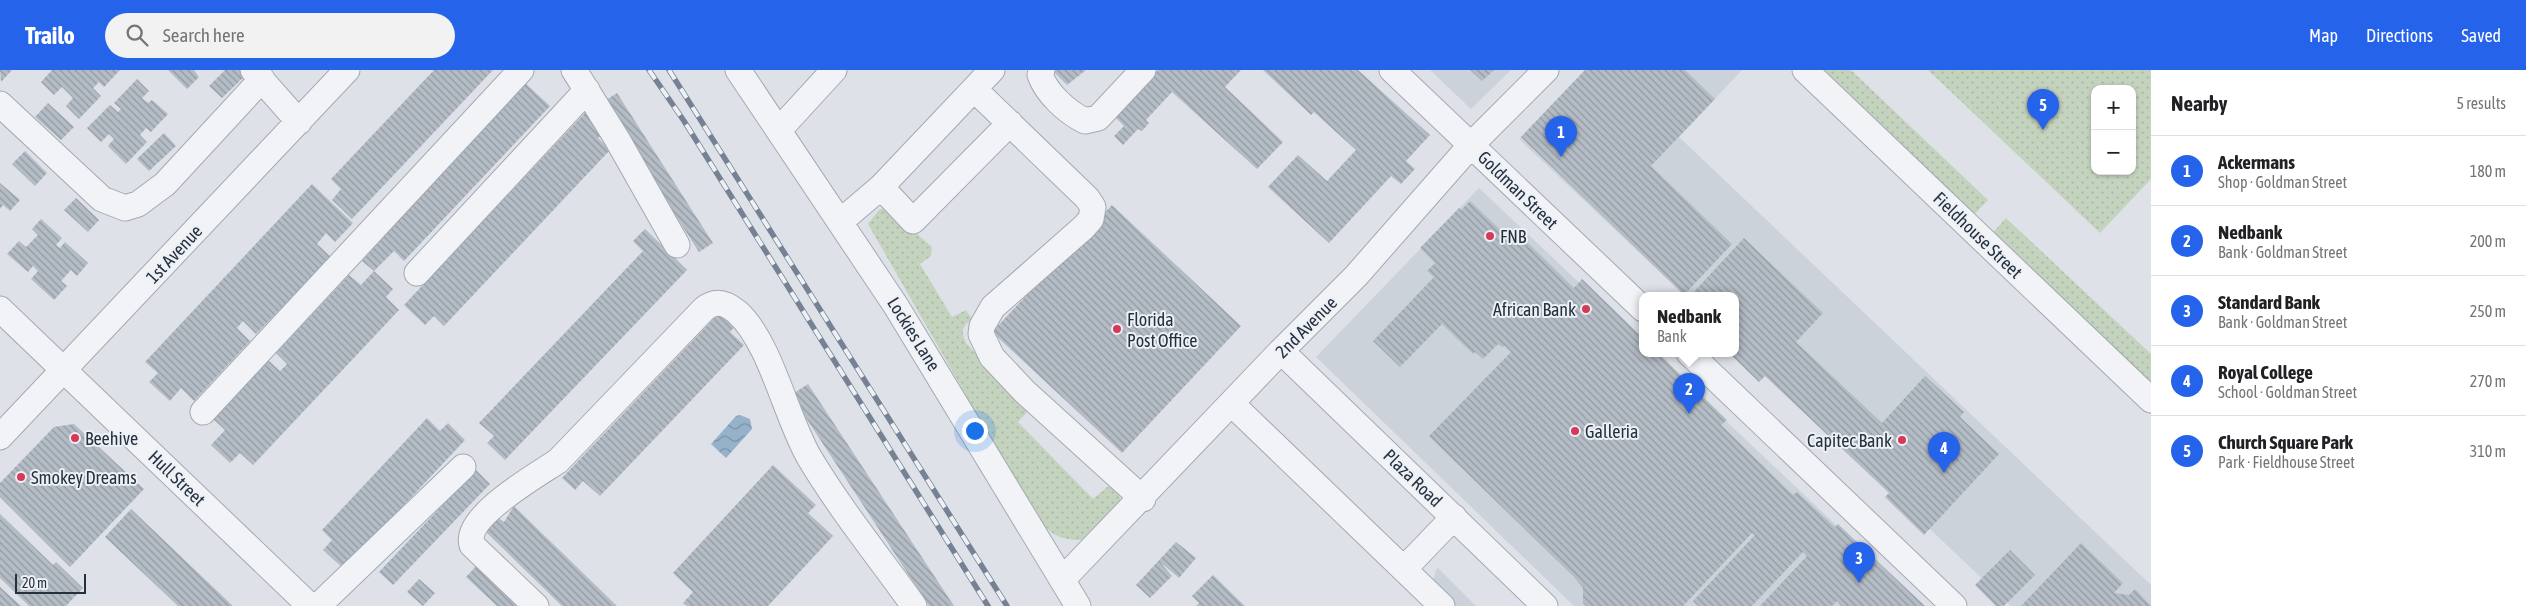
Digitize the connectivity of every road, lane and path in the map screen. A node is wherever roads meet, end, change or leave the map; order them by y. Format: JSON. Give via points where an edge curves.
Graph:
{"nodes":[{"id":1,"x":347,"y":70,"type":"edge"},
{"id":2,"x":521,"y":70,"type":"edge"},
{"id":3,"x":738,"y":70,"type":"edge"},
{"id":4,"x":834,"y":70,"type":"edge"},
{"id":5,"x":992,"y":70,"type":"edge"},
{"id":6,"x":1042,"y":70,"type":"edge"},
{"id":7,"x":1143,"y":70,"type":"edge"},
{"id":8,"x":1392,"y":70,"type":"edge"},
{"id":9,"x":1546,"y":70,"type":"edge"},
{"id":10,"x":1804,"y":70,"type":"edge"},
{"id":11,"x":257,"y":75,"type":"edge"},
{"id":12,"x":580,"y":80,"type":"edge"},
{"id":13,"x":974,"y":89,"type":"junction"},
{"id":14,"x":0,"y":104,"type":"edge"},
{"id":15,"x":299,"y":122,"type":"junction"},
{"id":16,"x":1010,"y":123,"type":"junction"},
{"id":17,"x":779,"y":130,"type":"junction"},
{"id":18,"x":1471,"y":145,"type":"junction"},
{"id":19,"x":881,"y":187,"type":"junction"},
{"id":20,"x":841,"y":221,"type":"junction"},
{"id":21,"x":677,"y":244,"type":"dead end"},
{"id":22,"x":417,"y":273,"type":"dead end"},
{"id":23,"x":1639,"y":305,"type":"edge"},
{"id":24,"x":0,"y":309,"type":"edge"},
{"id":25,"x":1282,"y":351,"type":"junction"},
{"id":26,"x":1692,"y":357,"type":"edge"},
{"id":27,"x":64,"y":370,"type":"junction"},
{"id":28,"x":2151,"y":400,"type":"edge"},
{"id":29,"x":1232,"y":404,"type":"junction"},
{"id":30,"x":203,"y":412,"type":"dead end"},
{"id":31,"x":0,"y":437,"type":"edge"},
{"id":32,"x":464,"y":466,"type":"dead end"},
{"id":33,"x":1142,"y":498,"type":"junction"},
{"id":34,"x":1454,"y":518,"type":"junction"},
{"id":35,"x":1404,"y":569,"type":"junction"},
{"id":36,"x":1062,"y":580,"type":"junction"},
{"id":37,"x":310,"y":606,"type":"edge"},
{"id":38,"x":318,"y":606,"type":"edge"},
{"id":39,"x":536,"y":606,"type":"edge"},
{"id":40,"x":914,"y":606,"type":"edge"},
{"id":41,"x":1078,"y":606,"type":"edge"},
{"id":42,"x":1442,"y":606,"type":"edge"},
{"id":43,"x":1545,"y":606,"type":"edge"},
{"id":44,"x":1954,"y":606,"type":"edge"}],
"edges":[{"from":1,"to":15,"type":"street","name":"1st Avenue"},
{"from":2,"to":30,"type":"street"},
{"from":3,"to":17,"type":"street","name":"Lockies Lane"},
{"from":4,"to":17,"type":"street"},
{"from":5,"to":13,"type":"street"},
{"from":6,"to":7,"type":"street","via":[[1040,75],[1044,86],[1074,116],[1085,121],[1098,118]]},
{"from":8,"to":18,"type":"street","name":"Goldman Street"},
{"from":9,"to":18,"type":"street","name":"2nd Avenue"},
{"from":10,"to":28,"type":"street","name":"Fieldhouse Street"},
{"from":11,"to":14,"type":"street","via":[[165,184],[138,204],[125,208],[102,198]]},
{"from":11,"to":15,"type":"street"},
{"from":12,"to":21,"type":"street"},
{"from":12,"to":22,"type":"street"},
{"from":13,"to":16,"type":"street"},
{"from":13,"to":19,"type":"street"},
{"from":15,"to":27,"type":"street","name":"1st Avenue"},
{"from":16,"to":19,"type":"street","via":[[913,221]]},
{"from":16,"to":33,"type":"street","via":[[1093,207],[1091,219],[993,307],[981,334],[992,357],[1025,392]]},
{"from":17,"to":20,"type":"street","name":"Lockies Lane"},
{"from":18,"to":23,"type":"street","name":"Goldman Street"},
{"from":18,"to":25,"type":"street","name":"2nd Avenue","via":[[1356,276]]},
{"from":19,"to":20,"type":"street"},
{"from":20,"to":36,"type":"street","name":"Lockies Lane","via":[[932,364]]},
{"from":24,"to":27,"type":"street","name":"Hull Street"},
{"from":25,"to":29,"type":"street","name":"2nd Avenue"},
{"from":25,"to":34,"type":"street","name":"Plaza Road"},
{"from":26,"to":44,"type":"street"},
{"from":27,"to":31,"type":"street","name":"1st Avenue"},
{"from":27,"to":37,"type":"street","name":"Hull Street"},
{"from":29,"to":33,"type":"street","name":"2nd Avenue"},
{"from":29,"to":35,"type":"street"},
{"from":32,"to":38,"type":"street"},
{"from":33,"to":36,"type":"street","name":"2nd Avenue"},
{"from":34,"to":35,"type":"street"},
{"from":34,"to":43,"type":"street","name":"Plaza Road"},
{"from":35,"to":42,"type":"street"},
{"from":36,"to":41,"type":"street","name":"Lockies Lane"},
{"from":39,"to":40,"type":"street","via":[[472,545],[470,539],[476,525],[529,479],[558,461],[704,309],[718,302],[737,312],[745,322],[764,352],[810,457]]}]}
